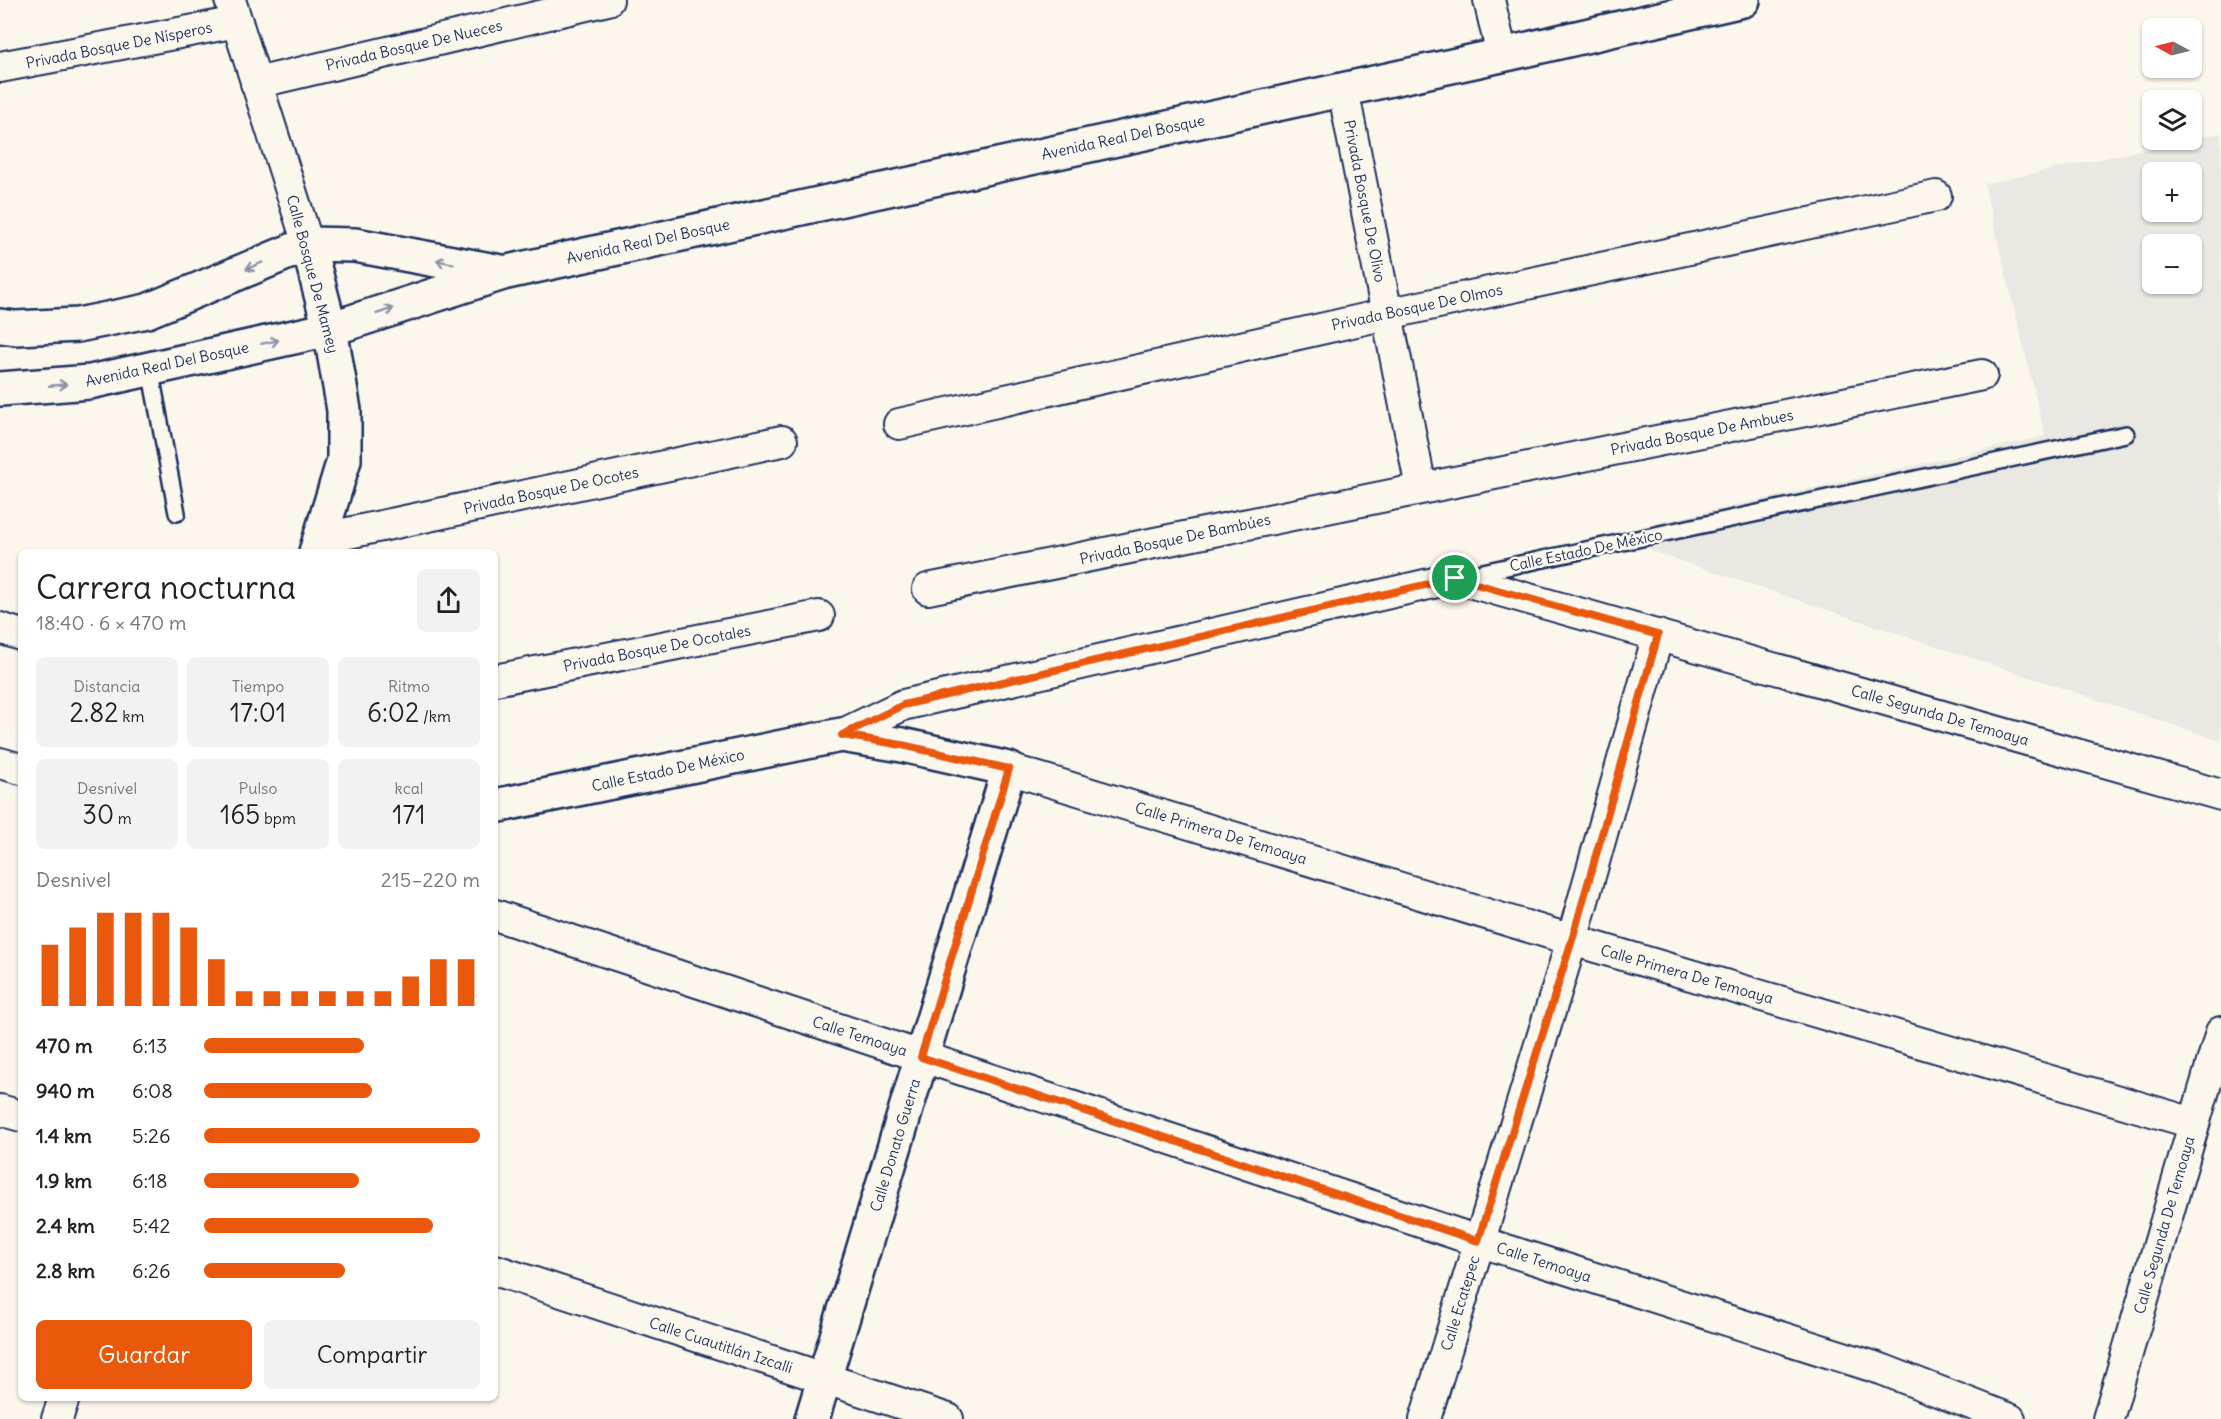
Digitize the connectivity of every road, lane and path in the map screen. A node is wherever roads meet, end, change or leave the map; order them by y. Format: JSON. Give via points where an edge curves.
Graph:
{"nodes":[{"id":1,"x":608,"y":0,"type":"edge"},
{"id":2,"x":1488,"y":0,"type":"edge"},
{"id":3,"x":1743,"y":0,"type":"edge"},
{"id":4,"x":234,"y":11,"type":"edge"},
{"id":5,"x":1502,"y":55,"type":"junction"},
{"id":6,"x":0,"y":67,"type":"edge"},
{"id":7,"x":256,"y":83,"type":"junction"},
{"id":8,"x":1343,"y":89,"type":"junction"},
{"id":9,"x":1936,"y":196,"type":"dead end"},
{"id":10,"x":308,"y":244,"type":"junction"},
{"id":11,"x":503,"y":273,"type":"junction"},
{"id":12,"x":1387,"y":314,"type":"junction"},
{"id":13,"x":0,"y":327,"type":"edge"},
{"id":14,"x":330,"y":329,"type":"junction"},
{"id":15,"x":150,"y":369,"type":"junction"},
{"id":16,"x":1982,"y":375,"type":"dead end"},
{"id":17,"x":0,"y":389,"type":"edge"},
{"id":18,"x":899,"y":424,"type":"dead end"},
{"id":19,"x":2126,"y":434,"type":"dead end"},
{"id":20,"x":782,"y":441,"type":"dead end"},
{"id":21,"x":1421,"y":488,"type":"junction"},
{"id":22,"x":177,"y":513,"type":"dead end"},
{"id":23,"x":318,"y":545,"type":"edge"},
{"id":24,"x":1455,"y":578,"type":"junction"},
{"id":25,"x":928,"y":589,"type":"dead end"},
{"id":26,"x":819,"y":616,"type":"dead end"},
{"id":27,"x":0,"y":628,"type":"edge"},
{"id":28,"x":18,"y":633,"type":"edge"},
{"id":29,"x":1658,"y":635,"type":"junction"},
{"id":30,"x":498,"y":679,"type":"edge"},
{"id":31,"x":842,"y":735,"type":"junction"},
{"id":32,"x":0,"y":763,"type":"edge"},
{"id":33,"x":18,"y":768,"type":"edge"},
{"id":34,"x":1009,"y":769,"type":"junction"},
{"id":35,"x":2221,"y":795,"type":"edge"},
{"id":36,"x":498,"y":805,"type":"edge"},
{"id":37,"x":498,"y":916,"type":"edge"},
{"id":38,"x":1572,"y":940,"type":"junction"},
{"id":39,"x":2221,"y":1032,"type":"edge"},
{"id":40,"x":921,"y":1057,"type":"junction"},
{"id":41,"x":0,"y":1110,"type":"edge"},
{"id":42,"x":18,"y":1115,"type":"edge"},
{"id":43,"x":2193,"y":1123,"type":"junction"},
{"id":44,"x":1478,"y":1241,"type":"junction"},
{"id":45,"x":498,"y":1271,"type":"edge"},
{"id":46,"x":824,"y":1379,"type":"junction"},
{"id":47,"x":63,"y":1401,"type":"edge"},
{"id":48,"x":57,"y":1419,"type":"edge"},
{"id":49,"x":812,"y":1419,"type":"edge"},
{"id":50,"x":948,"y":1419,"type":"edge"},
{"id":51,"x":1425,"y":1419,"type":"edge"},
{"id":52,"x":2010,"y":1419,"type":"edge"},
{"id":53,"x":2108,"y":1419,"type":"edge"}],
"edges":[{"from":1,"to":7,"type":"street","name":"Privada Bosque De Nueces"},
{"from":2,"to":5,"type":"street"},
{"from":3,"to":5,"type":"main road","name":"Avenida Real Del Bosque"},
{"from":4,"to":6,"type":"street","name":"Privada Bosque De Nísperos"},
{"from":4,"to":7,"type":"street","name":"Calle Bosque De Mamey"},
{"from":5,"to":8,"type":"main road","name":"Avenida Real Del Bosque"},
{"from":7,"to":10,"type":"street","name":"Calle Bosque De Mamey"},
{"from":8,"to":11,"type":"main road","name":"Avenida Real Del Bosque"},
{"from":8,"to":12,"type":"street","name":"Privada Bosque De Olivo"},
{"from":9,"to":12,"type":"street","name":"Privada Bosque De Olmos"},
{"from":11,"to":10,"type":"main road","name":"Avenida Real Del Bosque","one_way":true,"via":[[355,245]]},
{"from":10,"to":13,"type":"main road","name":"Avenida Real Del Bosque","one_way":true,"via":[[147,311],[78,325]]},
{"from":10,"to":14,"type":"main road","name":"Calle Bosque De Mamey"},
{"from":14,"to":11,"type":"main road","name":"Avenida Real Del Bosque","one_way":true},
{"from":12,"to":18,"type":"street","name":"Privada Bosque De Olmos"},
{"from":12,"to":21,"type":"street","name":"Privada Bosque De Olivo"},
{"from":15,"to":14,"type":"main road","name":"Avenida Real Del Bosque","one_way":true},
{"from":14,"to":23,"type":"main road","name":"Calle Bosque De Mamey","via":[[344,410],[344,460]]},
{"from":17,"to":15,"type":"main road","name":"Avenida Real Del Bosque","one_way":true,"via":[[90,382]]},
{"from":15,"to":22,"type":"lane"},
{"from":16,"to":21,"type":"street","name":"Privada Bosque De Ambues"},
{"from":19,"to":24,"type":"lane","name":"Calle Estado De México"},
{"from":20,"to":23,"type":"street","name":"Privada Bosque De Ocotes"},
{"from":21,"to":25,"type":"street","name":"Privada Bosque De Bambúes"},
{"from":24,"to":29,"type":"street","name":"Calle Segunda De Temoaya"},
{"from":24,"to":31,"type":"street","name":"Calle Estado De México","via":[[903,705]]},
{"from":26,"to":30,"type":"street","name":"Privada Bosque De Ocotales"},
{"from":27,"to":28,"type":"street"},
{"from":29,"to":35,"type":"street","name":"Calle Segunda De Temoaya"},
{"from":29,"to":38,"type":"street","name":"Calle Ecatepec"},
{"from":31,"to":34,"type":"main road","name":"Calle Estado De México"},
{"from":31,"to":36,"type":"main road","name":"Calle Estado De México"},
{"from":32,"to":33,"type":"street"},
{"from":34,"to":38,"type":"street","name":"Calle Primera De Temoaya"},
{"from":34,"to":40,"type":"main road","name":"Calle Donato Guerra"},
{"from":37,"to":40,"type":"street","name":"Calle Temoaya"},
{"from":38,"to":43,"type":"street","name":"Calle Primera De Temoaya"},
{"from":38,"to":44,"type":"street","name":"Calle Ecatepec"},
{"from":39,"to":43,"type":"street","name":"Calle Segunda De Temoaya"},
{"from":40,"to":44,"type":"street","name":"Calle Temoaya"},
{"from":40,"to":46,"type":"main road","name":"Calle Donato Guerra"},
{"from":41,"to":42,"type":"street"},
{"from":43,"to":53,"type":"street","name":"Calle Segunda De Temoaya"},
{"from":44,"to":51,"type":"street","name":"Calle Ecatepec"},
{"from":44,"to":52,"type":"street","name":"Calle Temoaya","via":[[1881,1369]]},
{"from":45,"to":46,"type":"street","name":"Calle Cuautitlán Izcalli"},
{"from":46,"to":49,"type":"main road","name":"Calle Donato Guerra"},
{"from":46,"to":50,"type":"street","name":"Calle Cuautitlán Izcalli"},
{"from":47,"to":48,"type":"street"}]}
